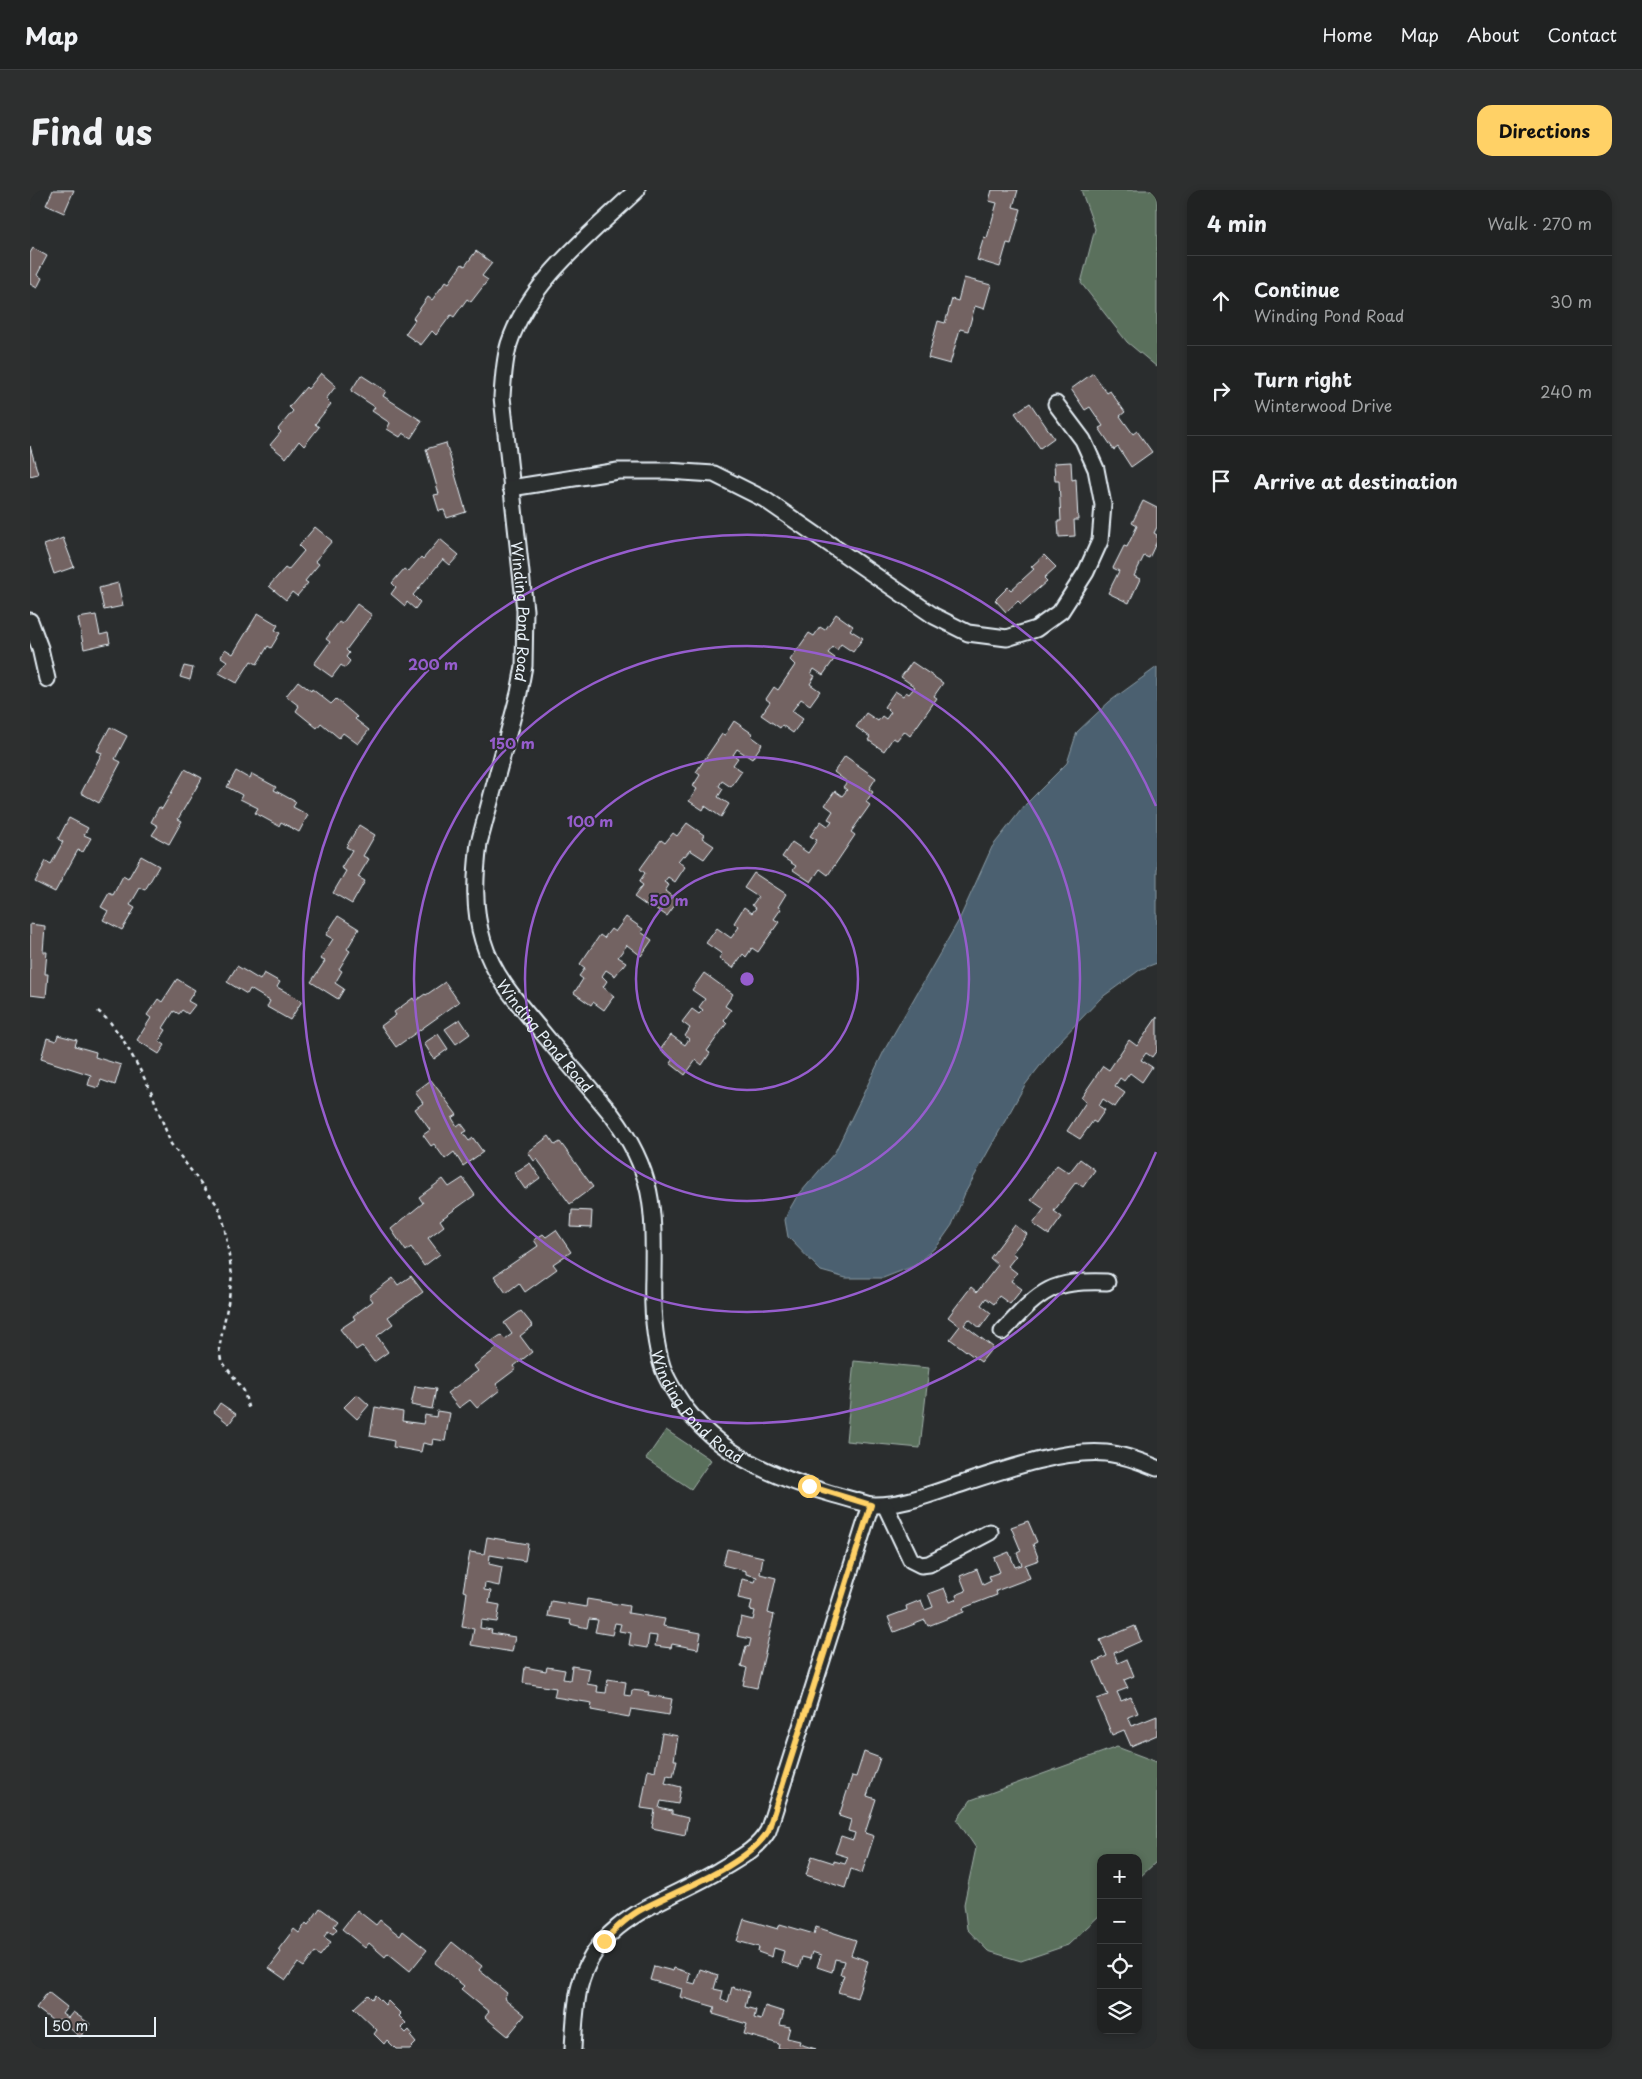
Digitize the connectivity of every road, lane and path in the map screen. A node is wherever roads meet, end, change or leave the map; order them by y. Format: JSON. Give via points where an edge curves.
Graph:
{"nodes":[{"id":1,"x":637,"y":190,"type":"edge"},
{"id":2,"x":1056,"y":404,"type":"dead end"},
{"id":3,"x":511,"y":488,"type":"junction"},
{"id":4,"x":30,"y":621,"type":"edge"},
{"id":5,"x":47,"y":679,"type":"dead end"},
{"id":6,"x":98,"y":1011,"type":"dead end"},
{"id":7,"x":1107,"y":1282,"type":"dead end"},
{"id":8,"x":1002,"y":1332,"type":"dead end"},
{"id":9,"x":249,"y":1411,"type":"dead end"},
{"id":10,"x":1157,"y":1468,"type":"edge"},
{"id":11,"x":878,"y":1505,"type":"junction"},
{"id":12,"x":990,"y":1532,"type":"dead end"},
{"id":13,"x":573,"y":2049,"type":"edge"}],
"edges":[{"from":1,"to":3,"type":"street","name":"Winding Pond Road","via":[[542,284],[514,333],[505,362],[502,397]]},
{"from":2,"to":3,"type":"street","via":[[1084,440],[1096,469],[1103,505],[1100,541],[1086,572],[1061,611],[1036,629],[1007,638],[968,633],[934,616],[764,499],[714,474],[618,471]]},
{"from":3,"to":11,"type":"street","name":"Winding Pond Road","via":[[525,610],[524,666],[514,717],[480,843],[475,894],[483,942],[512,996],[625,1131],[645,1174],[653,1219],[652,1312],[662,1366],[680,1399],[707,1433],[748,1462],[815,1488]]},
{"from":4,"to":5,"type":"street"},
{"from":6,"to":9,"type":"path","via":[[122,1038],[139,1068],[171,1144],[218,1206],[232,1275],[219,1349],[222,1360],[244,1390]]},
{"from":7,"to":8,"type":"street","via":[[1076,1282],[1043,1292]]},
{"from":10,"to":11,"type":"street","name":"Winding Pond Road","via":[[1120,1455],[1072,1454],[920,1498]]},
{"from":11,"to":12,"type":"street","via":[[912,1560],[921,1565],[929,1564]]},
{"from":11,"to":13,"type":"street","via":[[762,1842],[752,1851],[642,1909],[616,1927],[594,1954],[579,1988]]}]}
